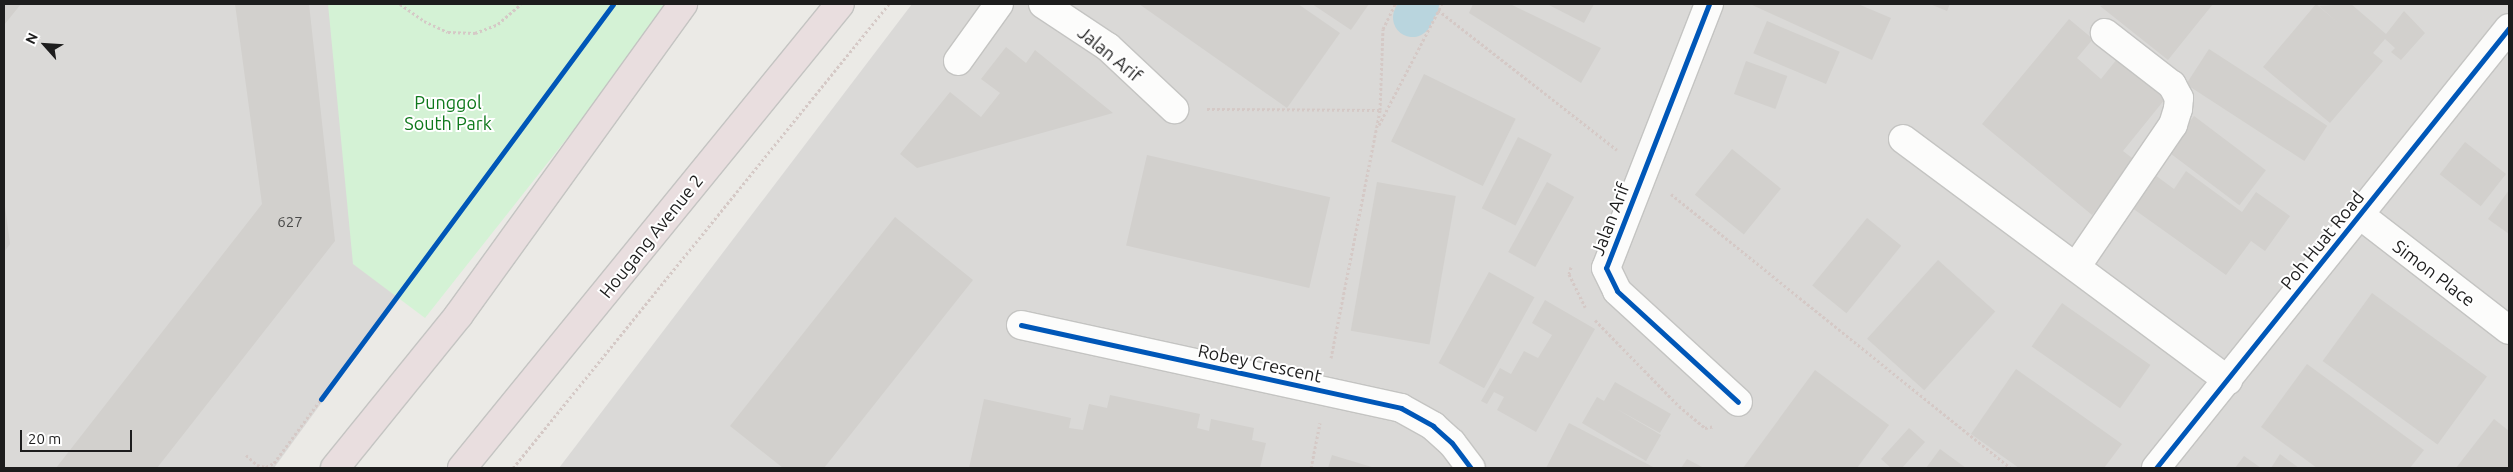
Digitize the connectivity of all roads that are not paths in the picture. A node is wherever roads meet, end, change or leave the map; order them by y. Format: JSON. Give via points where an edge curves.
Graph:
{"nodes":[{"id":1,"x":683,"y":4,"type":"edge"},
{"id":2,"x":840,"y":4,"type":"edge"},
{"id":3,"x":999,"y":4,"type":"edge"},
{"id":4,"x":1043,"y":4,"type":"edge"},
{"id":5,"x":1709,"y":4,"type":"edge"},
{"id":6,"x":2509,"y":28,"type":"edge"},
{"id":7,"x":2106,"y":34,"type":"dead end"},
{"id":8,"x":958,"y":61,"type":"dead end"},
{"id":9,"x":1174,"y":109,"type":"road end"},
{"id":10,"x":1903,"y":139,"type":"dead end"},
{"id":11,"x":2360,"y":215,"type":"junction"},
{"id":12,"x":2076,"y":267,"type":"junction"},
{"id":13,"x":1021,"y":325,"type":"dead end"},
{"id":14,"x":2509,"y":330,"type":"edge"},
{"id":15,"x":2228,"y":380,"type":"junction"},
{"id":16,"x":1738,"y":402,"type":"dead end"},
{"id":17,"x":335,"y":468,"type":"edge"},
{"id":18,"x":462,"y":468,"type":"edge"},
{"id":19,"x":1471,"y":468,"type":"edge"},
{"id":20,"x":2156,"y":468,"type":"edge"}],
"edges":[{"from":1,"to":17,"type":"highway","via":[[458,316]]},
{"from":2,"to":18,"type":"highway","name":"Hougang Avenue 2"},
{"from":3,"to":8,"type":"street"},
{"from":4,"to":9,"type":"street","name":"Jalan Arif","via":[[1108,47]]},
{"from":5,"to":16,"type":"street","name":"Jalan Arif","via":[[1606,268],[1617,291]]},
{"from":6,"to":11,"type":"street","name":"Poh Huat Road"},
{"from":7,"to":12,"type":"street","via":[[2172,85],[2179,98],[2178,109],[2173,125]]},
{"from":10,"to":12,"type":"street"},
{"from":11,"to":14,"type":"street","name":"Simon Place"},
{"from":11,"to":15,"type":"street","name":"Poh Huat Road"},
{"from":12,"to":15,"type":"street"},
{"from":13,"to":19,"type":"street","name":"Robey Crescent","via":[[1328,379],[1420,417],[1452,443]]},
{"from":15,"to":20,"type":"street","name":"Poh Huat Road"}]}
